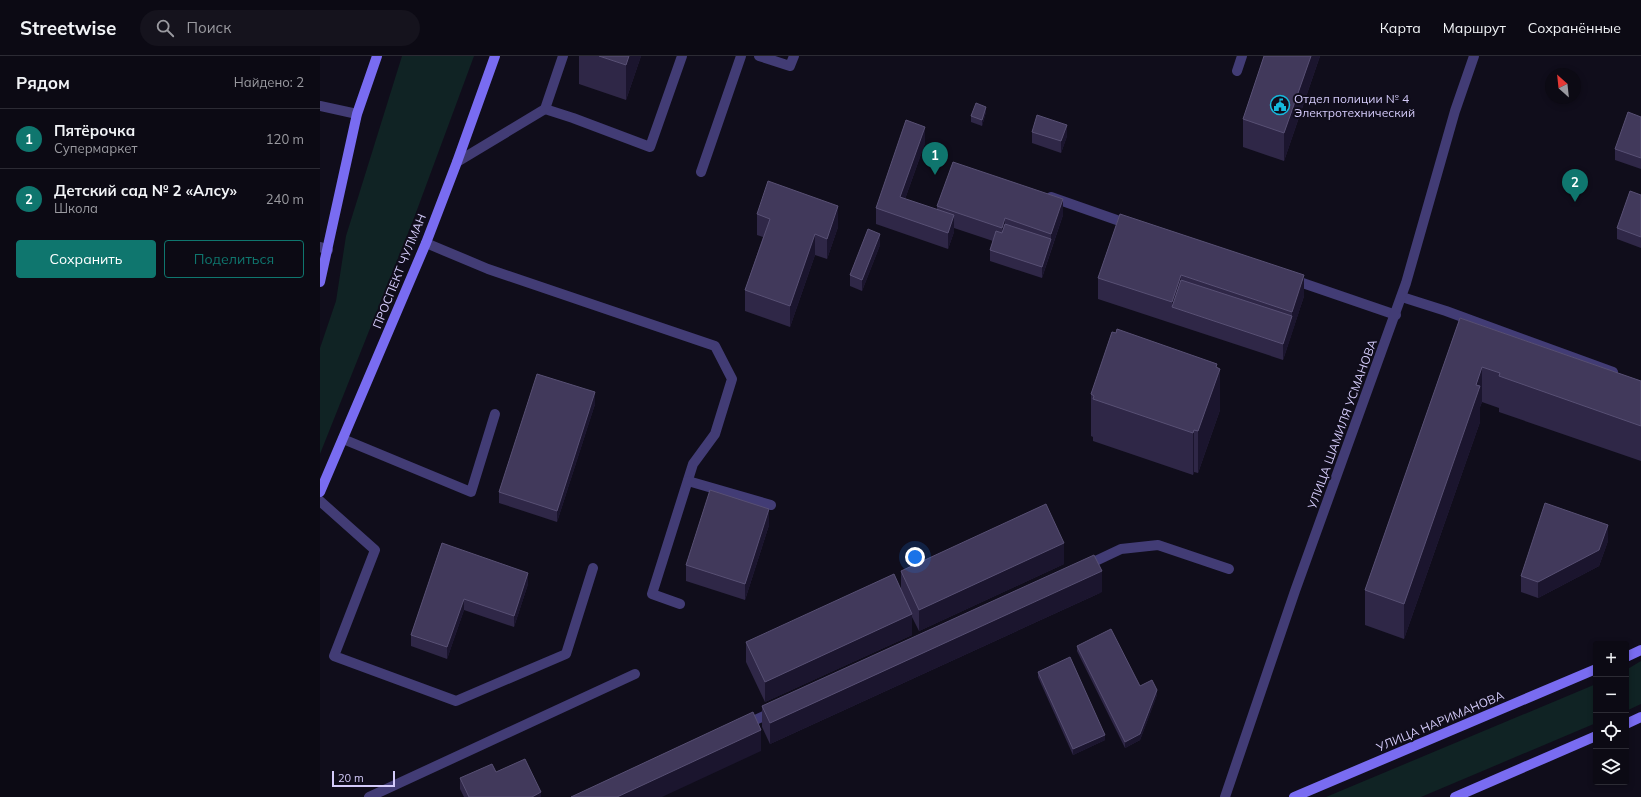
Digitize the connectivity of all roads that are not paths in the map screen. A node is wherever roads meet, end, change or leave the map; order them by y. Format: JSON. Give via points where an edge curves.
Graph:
{"nodes":[{"id":1,"x":377,"y":56,"type":"edge"},
{"id":2,"x":495,"y":56,"type":"edge"},
{"id":3,"x":563,"y":56,"type":"edge"},
{"id":4,"x":682,"y":56,"type":"edge"},
{"id":5,"x":741,"y":56,"type":"edge"},
{"id":6,"x":759,"y":56,"type":"edge"},
{"id":7,"x":794,"y":56,"type":"edge"},
{"id":8,"x":1242,"y":56,"type":"edge"},
{"id":9,"x":1474,"y":56,"type":"edge"},
{"id":10,"x":1237,"y":71,"type":"dead end"},
{"id":11,"x":320,"y":106,"type":"edge"},
{"id":12,"x":545,"y":109,"type":"junction"},
{"id":13,"x":357,"y":114,"type":"junction"},
{"id":14,"x":457,"y":162,"type":"junction"},
{"id":15,"x":701,"y":172,"type":"dead end"},
{"id":16,"x":1044,"y":195,"type":"edge"},
{"id":17,"x":1141,"y":228,"type":"edge"},
{"id":18,"x":426,"y":243,"type":"junction"},
{"id":19,"x":324,"y":248,"type":"edge"},
{"id":20,"x":1284,"y":277,"type":"edge"},
{"id":21,"x":320,"y":282,"type":"edge"},
{"id":22,"x":1402,"y":297,"type":"junction"},
{"id":23,"x":1396,"y":315,"type":"junction"},
{"id":24,"x":1626,"y":376,"type":"edge"},
{"id":25,"x":495,"y":414,"type":"dead end"},
{"id":26,"x":343,"y":439,"type":"junction"},
{"id":27,"x":688,"y":481,"type":"junction"},
{"id":28,"x":320,"y":492,"type":"edge"},
{"id":29,"x":320,"y":501,"type":"edge"},
{"id":30,"x":771,"y":505,"type":"dead end"},
{"id":31,"x":593,"y":568,"type":"dead end"},
{"id":32,"x":1229,"y":569,"type":"dead end"},
{"id":33,"x":1078,"y":570,"type":"edge"},
{"id":34,"x":680,"y":604,"type":"dead end"},
{"id":35,"x":1641,"y":650,"type":"edge"},
{"id":36,"x":1629,"y":656,"type":"edge"},
{"id":37,"x":1593,"y":670,"type":"edge"},
{"id":38,"x":635,"y":674,"type":"dead end"},
{"id":39,"x":784,"y":707,"type":"edge"},
{"id":40,"x":1641,"y":717,"type":"edge"},
{"id":41,"x":1629,"y":723,"type":"edge"},
{"id":42,"x":733,"y":730,"type":"edge"},
{"id":43,"x":1593,"y":737,"type":"edge"},
{"id":44,"x":369,"y":797,"type":"edge"},
{"id":45,"x":1225,"y":797,"type":"edge"},
{"id":46,"x":1294,"y":797,"type":"edge"},
{"id":47,"x":1454,"y":797,"type":"edge"}],
"edges":[{"from":1,"to":13,"type":"main road"},
{"from":2,"to":14,"type":"main road","name":"ПРОСПЕКТ ЧУЛМАН"},
{"from":3,"to":12,"type":"street"},
{"from":4,"to":12,"type":"street","via":[[650,147]]},
{"from":5,"to":15,"type":"street"},
{"from":6,"to":7,"type":"street","via":[[790,66]]},
{"from":8,"to":10,"type":"street"},
{"from":9,"to":22,"type":"street","name":"УЛИЦА ШАМИЛЯ УСМАНОВА","via":[[1455,111]]},
{"from":11,"to":13,"type":"street"},
{"from":12,"to":14,"type":"street"},
{"from":13,"to":19,"type":"main road"},
{"from":14,"to":18,"type":"main road","name":"ПРОСПЕКТ ЧУЛМАН"},
{"from":16,"to":17,"type":"street"},
{"from":18,"to":26,"type":"main road","name":"ПРОСПЕКТ ЧУЛМАН"},
{"from":18,"to":27,"type":"street","via":[[488,269],[715,346],[732,379],[715,434],[693,464]]},
{"from":19,"to":21,"type":"main road"},
{"from":20,"to":23,"type":"street"},
{"from":22,"to":23,"type":"street","name":"УЛИЦА ШАМИЛЯ УСМАНОВА"},
{"from":22,"to":24,"type":"street"},
{"from":23,"to":45,"type":"street","name":"УЛИЦА ШАМИЛЯ УСМАНОВА","via":[[1295,591]]},
{"from":25,"to":26,"type":"street","via":[[471,492]]},
{"from":26,"to":28,"type":"main road","name":"ПРОСПЕКТ ЧУЛМАН"},
{"from":27,"to":30,"type":"street"},
{"from":27,"to":34,"type":"street","via":[[652,594]]},
{"from":29,"to":31,"type":"street","via":[[375,550],[334,656],[456,701],[566,654]]},
{"from":32,"to":33,"type":"street","via":[[1158,545],[1121,550]]},
{"from":35,"to":36,"type":"main road"},
{"from":37,"to":46,"type":"main road","name":"УЛИЦА НАРИМАНОВА"},
{"from":38,"to":44,"type":"street"},
{"from":39,"to":42,"type":"street"},
{"from":40,"to":41,"type":"main road"},
{"from":43,"to":47,"type":"main road"}]}
